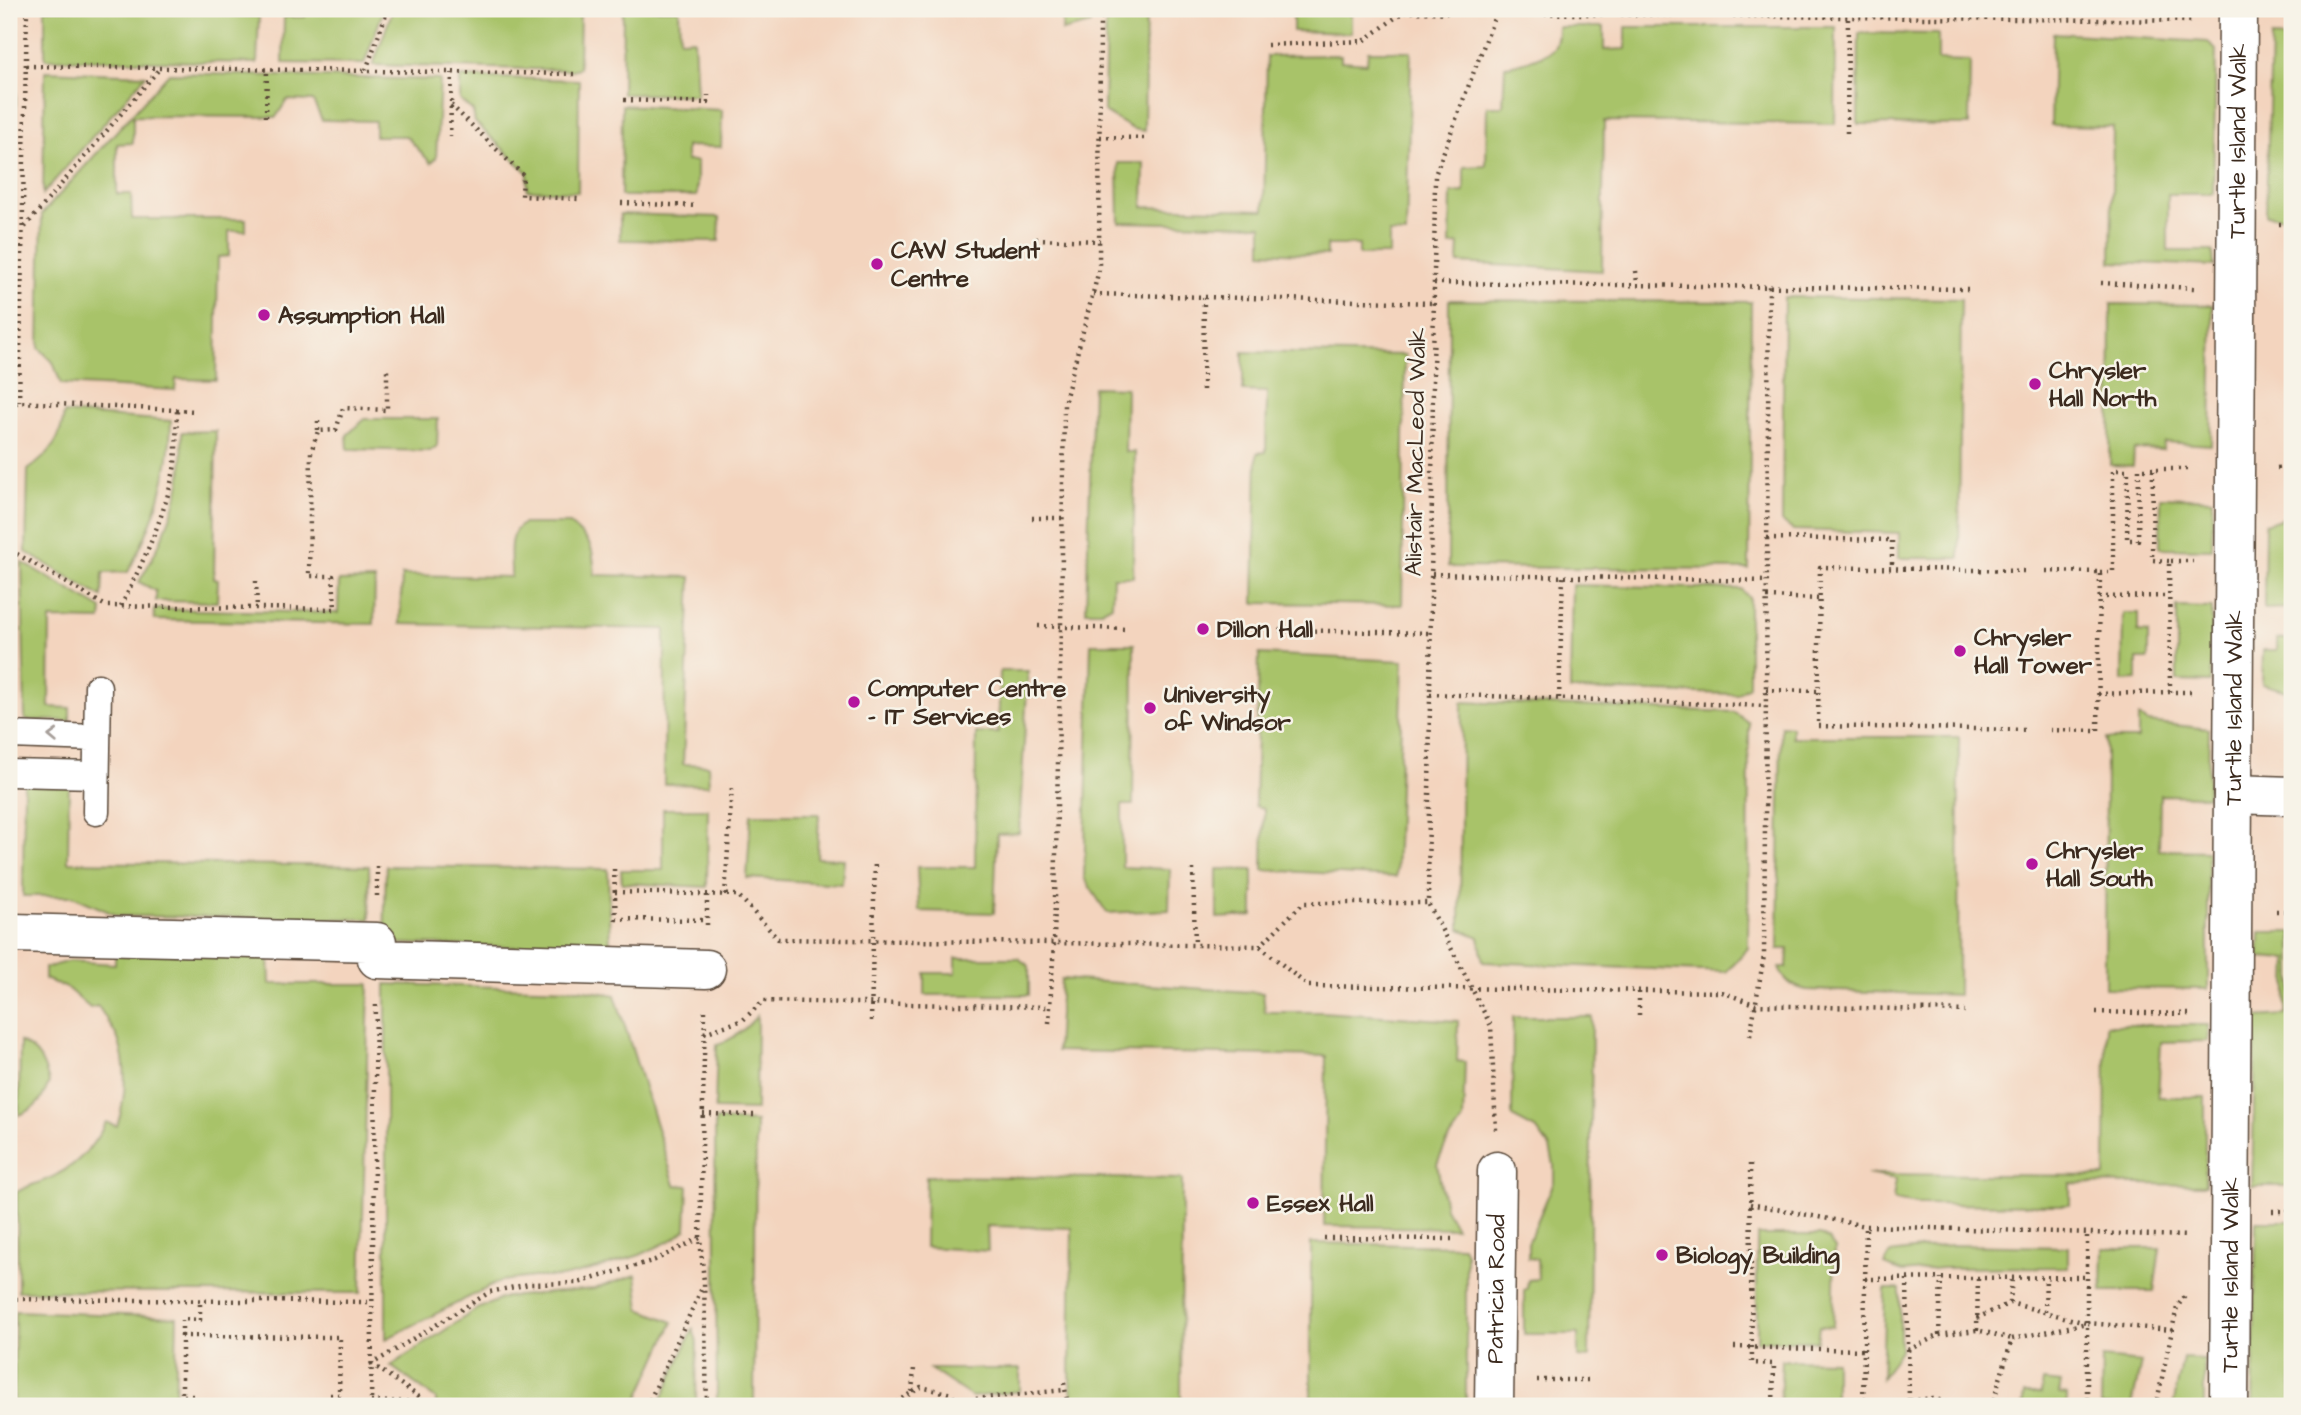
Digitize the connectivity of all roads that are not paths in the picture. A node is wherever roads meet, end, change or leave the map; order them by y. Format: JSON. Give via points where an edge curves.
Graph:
{"nodes":[{"id":1,"x":2238,"y":16,"type":"edge"},
{"id":2,"x":97,"y":687,"type":"dead end"},
{"id":3,"x":9,"y":735,"type":"edge"},
{"id":4,"x":97,"y":738,"type":"junction"},
{"id":5,"x":9,"y":773,"type":"edge"},
{"id":6,"x":96,"y":775,"type":"junction"},
{"id":7,"x":2233,"y":794,"type":"junction"},
{"id":8,"x":2292,"y":796,"type":"edge"},
{"id":9,"x":96,"y":811,"type":"dead end"},
{"id":10,"x":10,"y":933,"type":"edge"},
{"id":11,"x":706,"y":969,"type":"road end"},
{"id":12,"x":1497,"y":1171,"type":"road end"},
{"id":13,"x":1494,"y":1394,"type":"edge"},
{"id":14,"x":2229,"y":1406,"type":"edge"}],
"edges":[{"from":1,"to":7,"type":"street","name":"Turtle Island Walk"},
{"from":2,"to":4,"type":"lane"},
{"from":4,"to":3,"type":"lane","one_way":true},
{"from":4,"to":6,"type":"lane"},
{"from":5,"to":6,"type":"lane"},
{"from":6,"to":9,"type":"lane"},
{"from":7,"to":8,"type":"street"},
{"from":7,"to":14,"type":"street","name":"Turtle Island Walk"},
{"from":10,"to":11,"type":"street","via":[[377,942],[377,960]]},
{"from":12,"to":13,"type":"street","name":"Patricia Road"}]}
